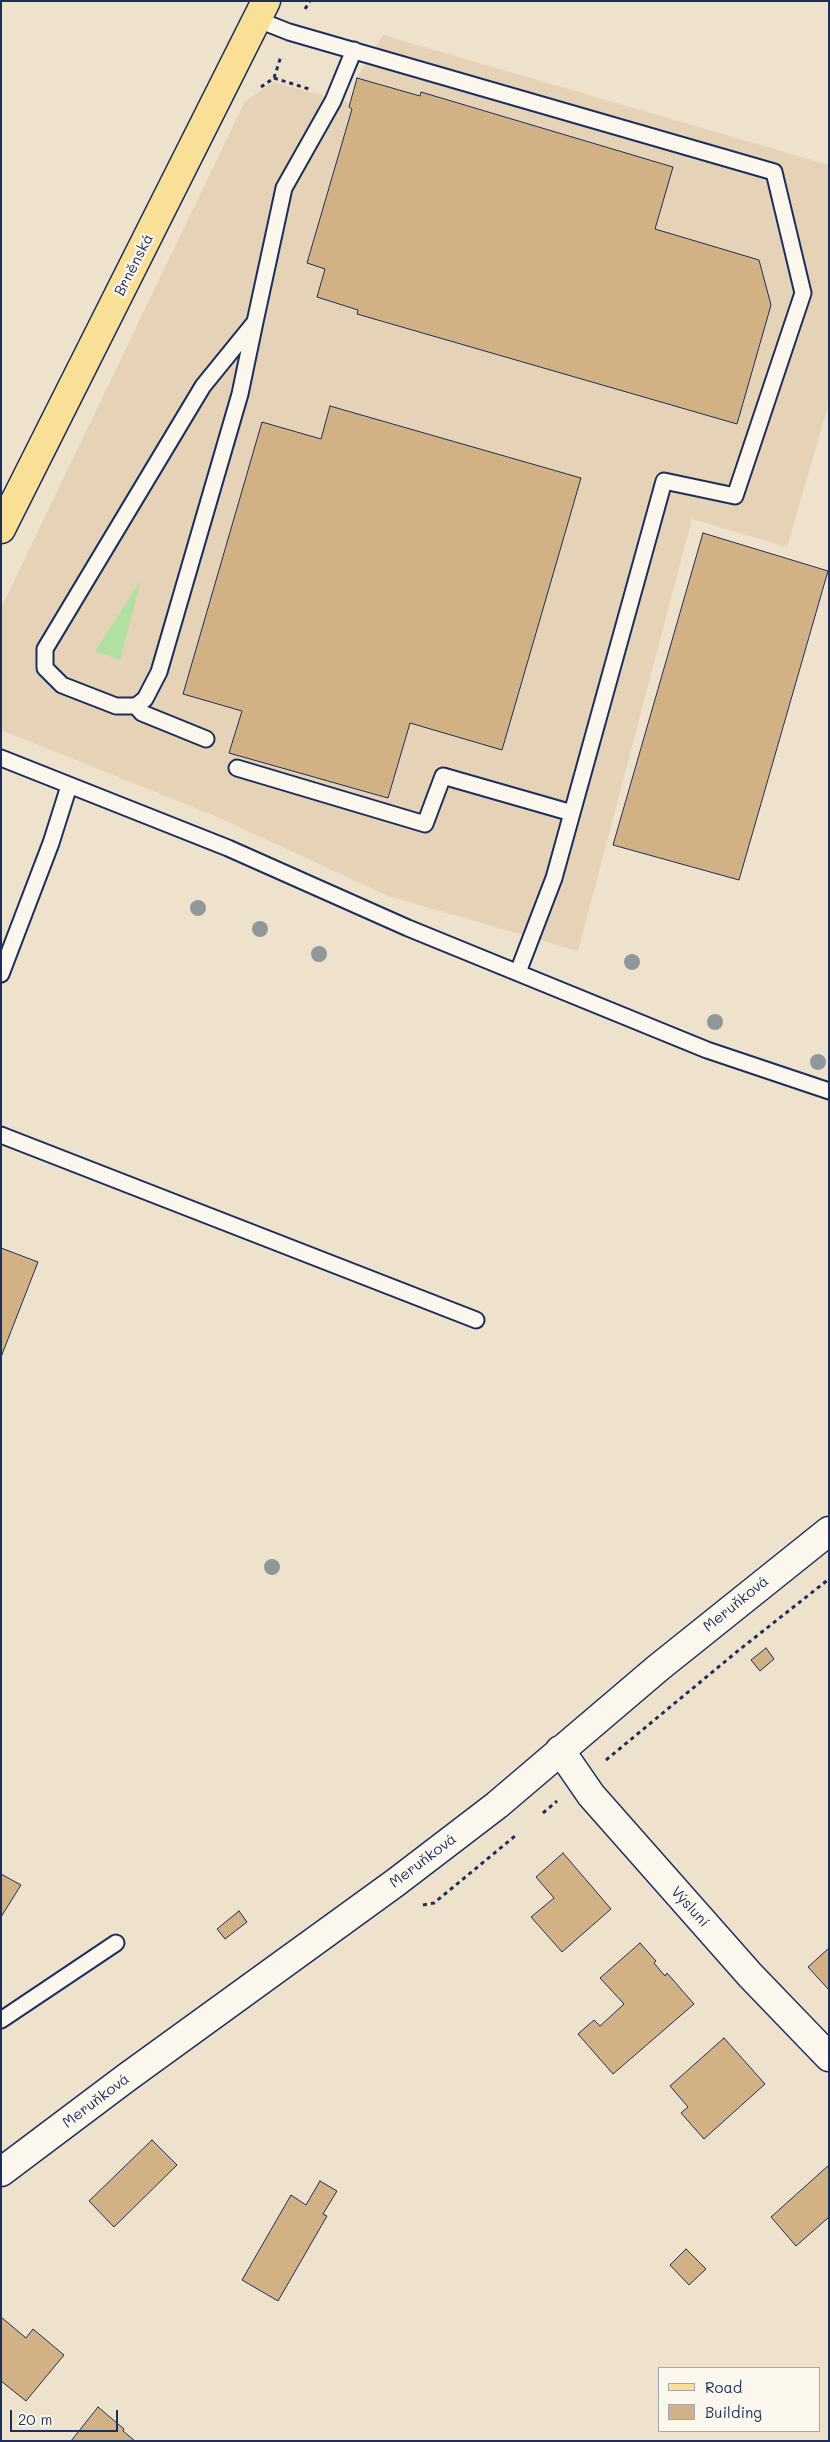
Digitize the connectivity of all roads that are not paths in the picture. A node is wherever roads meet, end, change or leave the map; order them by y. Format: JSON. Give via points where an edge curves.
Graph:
{"nodes":[{"id":1,"x":261,"y":10,"type":"edge"},
{"id":2,"x":354,"y":50,"type":"junction"},
{"id":3,"x":255,"y":322,"type":"junction"},
{"id":4,"x":1,"y":529,"type":"edge"},
{"id":5,"x":136,"y":706,"type":"junction"},
{"id":6,"x":206,"y":739,"type":"dead end"},
{"id":7,"x":1,"y":758,"type":"edge"},
{"id":8,"x":237,"y":768,"type":"dead end"},
{"id":9,"x":69,"y":786,"type":"junction"},
{"id":10,"x":572,"y":813,"type":"junction"},
{"id":11,"x":518,"y":972,"type":"junction"},
{"id":12,"x":1,"y":974,"type":"edge"},
{"id":13,"x":829,"y":1091,"type":"edge"},
{"id":14,"x":1,"y":1135,"type":"edge"},
{"id":15,"x":476,"y":1320,"type":"dead end"},
{"id":16,"x":829,"y":1531,"type":"edge"},
{"id":17,"x":560,"y":1750,"type":"junction"},
{"id":18,"x":116,"y":1943,"type":"dead end"},
{"id":19,"x":1,"y":2020,"type":"edge"},
{"id":20,"x":829,"y":2057,"type":"edge"},
{"id":21,"x":1,"y":2172,"type":"edge"}],
"edges":[{"from":1,"to":2,"type":"lane","via":[[290,32]]},
{"from":1,"to":4,"type":"main road","name":"Brněnská"},
{"from":2,"to":3,"type":"lane","via":[[333,101],[284,188]]},
{"from":2,"to":10,"type":"lane","via":[[774,172],[804,294],[735,496],[664,481]]},
{"from":3,"to":5,"type":"lane","via":[[240,394],[159,672],[146,699]]},
{"from":3,"to":5,"type":"lane","via":[[203,386],[45,650],[44,668],[62,685],[116,706]]},
{"from":5,"to":6,"type":"lane","via":[[142,713]]},
{"from":7,"to":9,"type":"lane"},
{"from":8,"to":10,"type":"lane","via":[[425,824],[443,776]]},
{"from":9,"to":11,"type":"lane","via":[[228,848],[408,928]]},
{"from":9,"to":12,"type":"lane"},
{"from":10,"to":11,"type":"lane","via":[[554,878]]},
{"from":11,"to":13,"type":"lane","via":[[707,1050]]},
{"from":14,"to":15,"type":"lane"},
{"from":16,"to":17,"type":"street","name":"Meruňková"},
{"from":17,"to":20,"type":"street","name":"Výsluní","via":[[597,1802],[750,1975]]},
{"from":17,"to":21,"type":"street","name":"Meruňková","via":[[394,1884]]},
{"from":18,"to":19,"type":"lane"}]}
